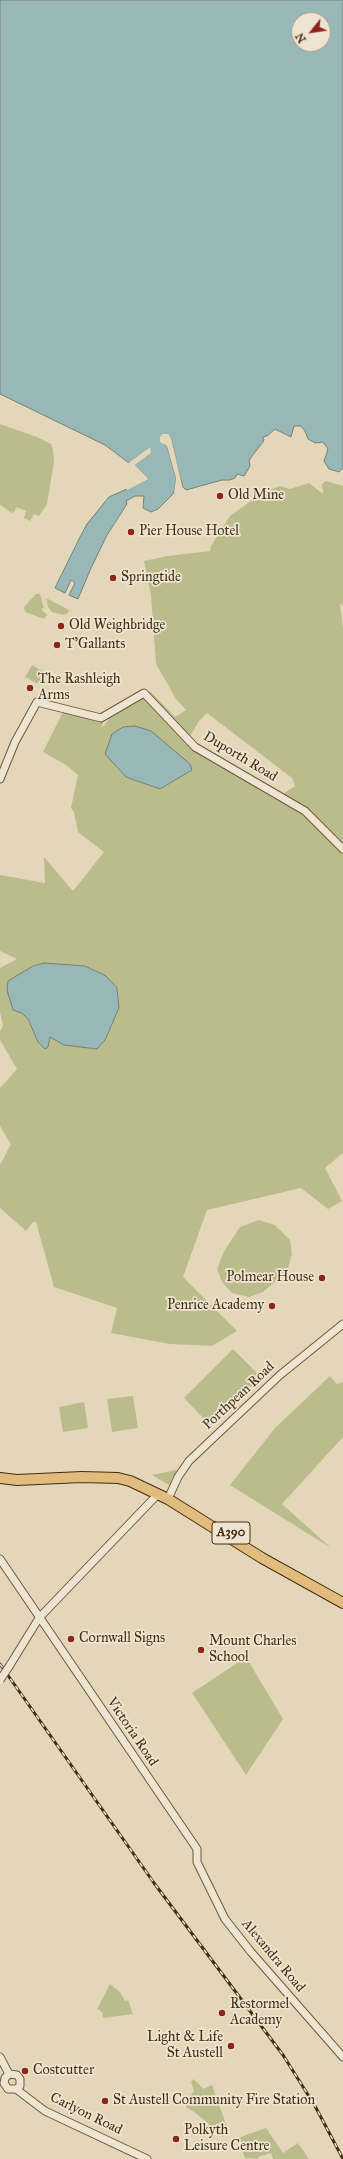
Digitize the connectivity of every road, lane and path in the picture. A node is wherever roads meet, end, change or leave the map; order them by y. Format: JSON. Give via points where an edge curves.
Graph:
{"nodes":[{"id":1,"x":0,"y":779,"type":"edge"},
{"id":2,"x":343,"y":849,"type":"edge"},
{"id":3,"x":343,"y":1324,"type":"edge"},
{"id":4,"x":0,"y":1478,"type":"edge"},
{"id":5,"x":32,"y":1478,"type":"junction"},
{"id":6,"x":17,"y":1480,"type":"junction"},
{"id":7,"x":0,"y":1487,"type":"edge"},
{"id":8,"x":158,"y":1494,"type":"junction"},
{"id":9,"x":169,"y":1496,"type":"junction"},
{"id":10,"x":0,"y":1559,"type":"edge"},
{"id":11,"x":325,"y":1595,"type":"junction"},
{"id":12,"x":343,"y":1603,"type":"edge"},
{"id":13,"x":343,"y":1610,"type":"edge"},
{"id":14,"x":39,"y":1618,"type":"junction"},
{"id":15,"x":0,"y":1680,"type":"edge"},
{"id":16,"x":197,"y":1862,"type":"joint"},
{"id":17,"x":0,"y":2057,"type":"edge"},
{"id":18,"x":343,"y":2057,"type":"edge"},
{"id":19,"x":9,"y":2074,"type":"junction"},
{"id":20,"x":16,"y":2089,"type":"junction"},
{"id":21,"x":146,"y":2159,"type":"edge"}],
"edges":[{"from":1,"to":2,"type":"street","name":"Duporth Road","via":[[15,742],[37,702],[101,718],[144,693],[195,747],[305,811]]},
{"from":3,"to":9,"type":"street","name":"Porthpean Road","via":[[280,1375],[189,1461]]},
{"from":4,"to":6,"type":"highway","number":"A390"},
{"from":5,"to":6,"type":"highway","number":"A390"},
{"from":5,"to":8,"type":"highway","number":"A390","via":[[118,1478]]},
{"from":5,"to":9,"type":"highway","number":"A390","via":[[48,1474],[94,1472],[129,1476]]},
{"from":6,"to":7,"type":"highway","number":"A390"},
{"from":8,"to":9,"type":"highway","number":"A390"},
{"from":8,"to":14,"type":"street"},
{"from":9,"to":11,"type":"highway","number":"A390","via":[[245,1548]]},
{"from":10,"to":14,"type":"street","name":"Victoria Road"},
{"from":11,"to":12,"type":"highway","number":"A390"},
{"from":11,"to":13,"type":"highway","number":"A390"},
{"from":14,"to":15,"type":"street","bridge":true},
{"from":14,"to":16,"type":"street","name":"Victoria Road","via":[[197,1849]]},
{"from":16,"to":18,"type":"street","name":"Alexandra Road","via":[[225,1919]]},
{"from":17,"to":19,"type":"street","name":"Carlyon Road"},
{"from":19,"to":20,"type":"street","name":"Carlyon Road","via":[[17,2075],[20,2079],[21,2084]]},
{"from":19,"to":20,"type":"street","name":"Carlyon Road","via":[[5,2078],[5,2085],[11,2090]]},
{"from":20,"to":21,"type":"street","name":"Carlyon Road","via":[[45,2111]]}]}
